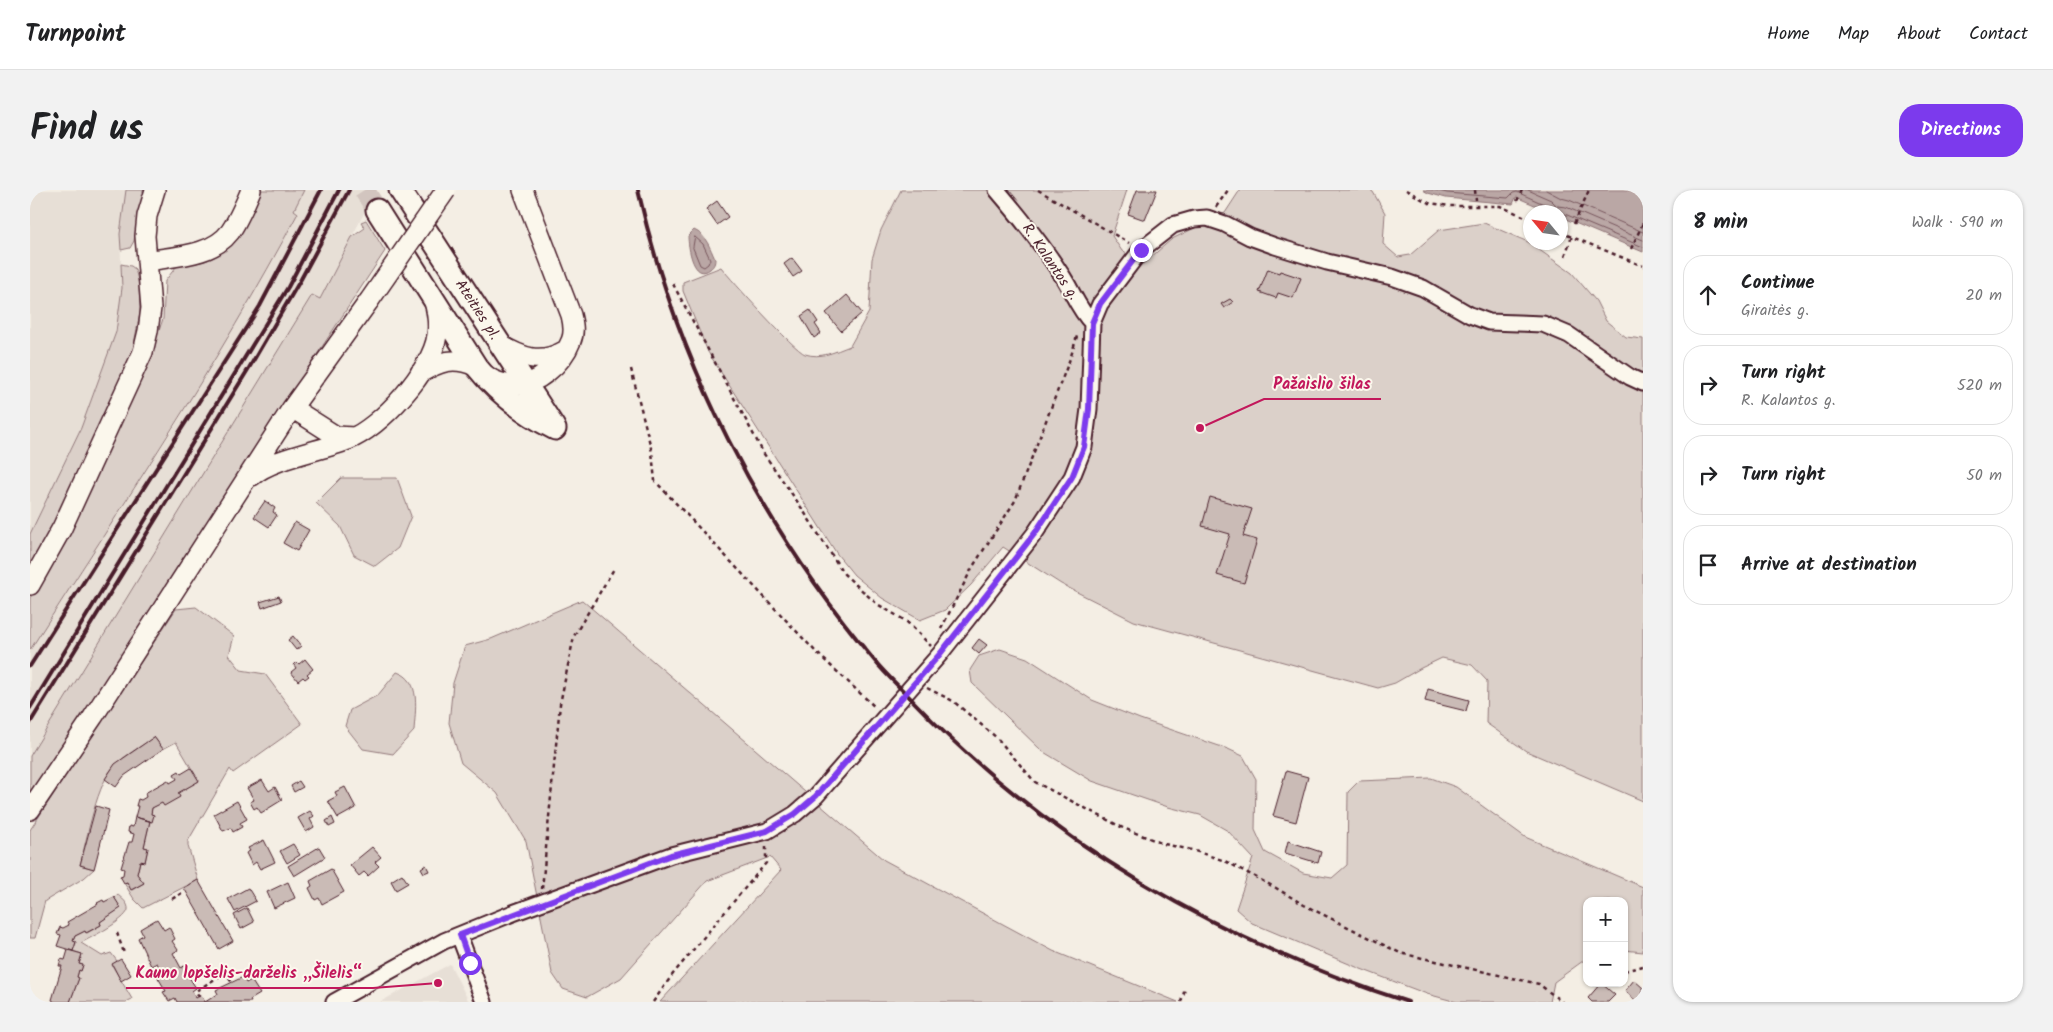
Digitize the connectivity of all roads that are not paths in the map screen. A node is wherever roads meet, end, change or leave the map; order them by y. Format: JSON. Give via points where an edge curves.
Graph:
{"nodes":[{"id":1,"x":155,"y":190,"type":"edge"},
{"id":2,"x":251,"y":190,"type":"edge"},
{"id":3,"x":400,"y":190,"type":"edge"},
{"id":4,"x":446,"y":190,"type":"edge"},
{"id":5,"x":523,"y":190,"type":"edge"},
{"id":6,"x":997,"y":190,"type":"edge"},
{"id":7,"x":377,"y":210,"type":"tunnel mouth"},
{"id":8,"x":147,"y":261,"type":"junction"},
{"id":9,"x":434,"y":298,"type":"junction"},
{"id":10,"x":1087,"y":318,"type":"junction"},
{"id":11,"x":499,"y":344,"type":"junction"},
{"id":12,"x":567,"y":349,"type":"junction"},
{"id":13,"x":476,"y":366,"type":"junction"},
{"id":14,"x":550,"y":370,"type":"junction"},
{"id":15,"x":420,"y":374,"type":"junction"},
{"id":16,"x":525,"y":383,"type":"junction"},
{"id":17,"x":1643,"y":384,"type":"edge"},
{"id":18,"x":292,"y":408,"type":"junction"},
{"id":19,"x":555,"y":429,"type":"junction"},
{"id":20,"x":357,"y":436,"type":"junction"},
{"id":21,"x":244,"y":484,"type":"junction"},
{"id":22,"x":30,"y":585,"type":"edge"},
{"id":23,"x":30,"y":810,"type":"edge"},
{"id":24,"x":460,"y":935,"type":"junction"},
{"id":25,"x":334,"y":1002,"type":"edge"},
{"id":26,"x":484,"y":1002,"type":"edge"}],
"edges":[{"from":1,"to":8,"type":"main road","via":[[147,216]]},
{"from":2,"to":8,"type":"main road","via":[[236,222],[220,242],[196,253]]},
{"from":3,"to":11,"type":"highway","name":"Ateities pl."},
{"from":4,"to":18,"type":"main road","bridge":true},
{"from":5,"to":12,"type":"main road","via":[[571,314],[573,332]]},
{"from":6,"to":10,"type":"street","name":"R. Kalantos g.","via":[[1041,243]]},
{"from":7,"to":9,"type":"highway","name":"Ateities pl."},
{"from":8,"to":22,"type":"main road","via":[[151,308],[143,352],[62,528]]},
{"from":9,"to":13,"type":"highway","name":"Ateities pl."},
{"from":9,"to":15,"type":"main road","via":[[437,337]]},
{"from":10,"to":17,"type":"street","via":[[1141,250],[1173,225],[1207,218],[1275,246],[1423,288],[1489,322],[1543,324],[1569,335]]},
{"from":10,"to":24,"type":"street","name":"R. Kalantos g.","via":[[1089,409],[1084,447],[1072,477],[1035,533],[940,654],[816,796],[767,831],[671,855]]},
{"from":11,"to":12,"type":"main road","via":[[535,359],[556,356]]},
{"from":11,"to":16,"type":"highway","name":"Ateities pl."},
{"from":12,"to":14,"type":"main road"},
{"from":13,"to":15,"type":"main road","via":[[445,361]]},
{"from":13,"to":16,"type":"main road","via":[[500,382]]},
{"from":13,"to":19,"type":"highway","name":"Ateities pl.","via":[[489,383],[510,401]]},
{"from":14,"to":16,"type":"main road"},
{"from":14,"to":19,"type":"main road","via":[[545,387]]},
{"from":15,"to":20,"type":"main road","via":[[380,422]]},
{"from":16,"to":19,"type":"highway","name":"Ateities pl."},
{"from":18,"to":20,"type":"main road","via":[[336,436]]},
{"from":18,"to":21,"type":"main road"},
{"from":20,"to":21,"type":"main road","via":[[264,468]]},
{"from":21,"to":23,"type":"main road"},
{"from":24,"to":25,"type":"street","name":"R. Kalantos g.","via":[[424,951]]},
{"from":24,"to":26,"type":"street"}]}
